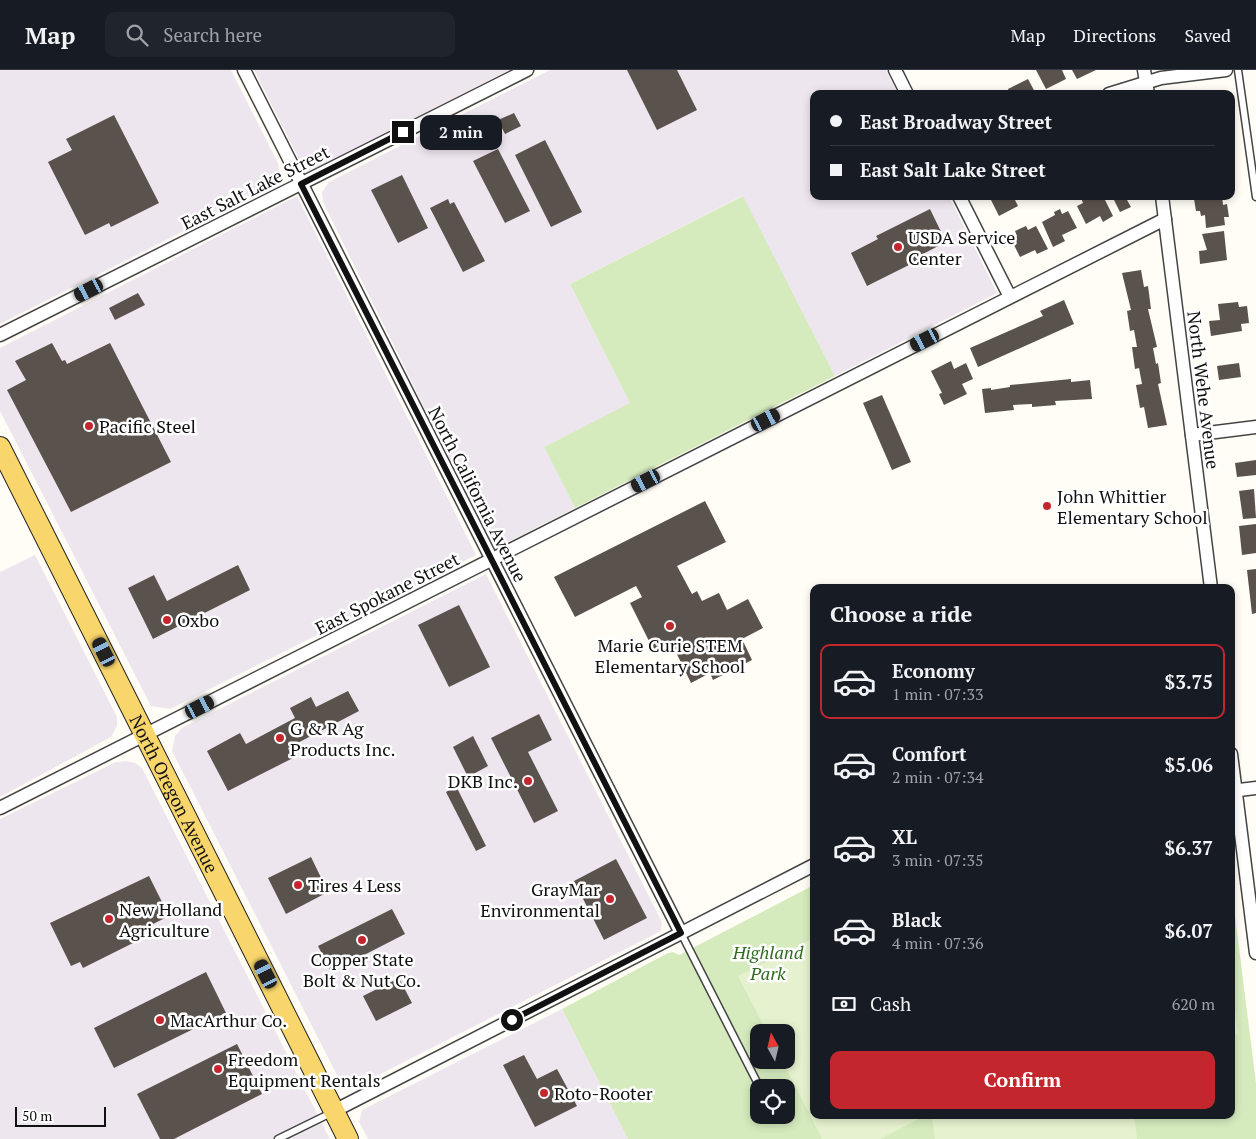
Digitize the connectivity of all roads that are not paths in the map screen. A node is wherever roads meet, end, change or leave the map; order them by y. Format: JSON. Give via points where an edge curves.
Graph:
{"nodes":[{"id":1,"x":244,"y":70,"type":"edge"},
{"id":2,"x":526,"y":70,"type":"edge"},
{"id":3,"x":895,"y":70,"type":"edge"},
{"id":4,"x":1144,"y":70,"type":"edge"},
{"id":5,"x":1226,"y":70,"type":"edge"},
{"id":6,"x":1238,"y":70,"type":"edge"},
{"id":7,"x":1147,"y":88,"type":"edge"},
{"id":8,"x":905,"y":90,"type":"edge"},
{"id":9,"x":1134,"y":90,"type":"edge"},
{"id":10,"x":301,"y":184,"type":"junction"},
{"id":11,"x":1256,"y":197,"type":"edge"},
{"id":12,"x":961,"y":200,"type":"edge"},
{"id":13,"x":1163,"y":200,"type":"edge"},
{"id":14,"x":1165,"y":219,"type":"junction"},
{"id":15,"x":1010,"y":297,"type":"junction"},
{"id":16,"x":0,"y":335,"type":"edge"},
{"id":17,"x":1256,"y":427,"type":"edge"},
{"id":18,"x":1192,"y":435,"type":"junction"},
{"id":19,"x":0,"y":447,"type":"edge"},
{"id":20,"x":492,"y":559,"type":"junction"},
{"id":21,"x":1211,"y":584,"type":"edge"},
{"id":22,"x":146,"y":734,"type":"junction"},
{"id":23,"x":1256,"y":788,"type":"edge"},
{"id":24,"x":1235,"y":791,"type":"edge"},
{"id":25,"x":1235,"y":798,"type":"edge"},
{"id":26,"x":0,"y":808,"type":"edge"},
{"id":27,"x":810,"y":867,"type":"edge"},
{"id":28,"x":681,"y":933,"type":"junction"},
{"id":29,"x":1256,"y":953,"type":"edge"},
{"id":30,"x":755,"y":1079,"type":"edge"},
{"id":31,"x":334,"y":1111,"type":"junction"},
{"id":32,"x":278,"y":1139,"type":"edge"},
{"id":33,"x":348,"y":1139,"type":"edge"}],
"edges":[{"from":1,"to":10,"type":"street","name":"North California Avenue"},
{"from":2,"to":10,"type":"street","name":"East Salt Lake Street"},
{"from":3,"to":8,"type":"street"},
{"from":4,"to":7,"type":"street"},
{"from":5,"to":7,"type":"street","via":[[1161,78]]},
{"from":6,"to":11,"type":"lane"},
{"from":7,"to":9,"type":"street"},
{"from":10,"to":16,"type":"street","name":"East Salt Lake Street"},
{"from":10,"to":20,"type":"street","name":"North California Avenue"},
{"from":12,"to":15,"type":"street"},
{"from":13,"to":14,"type":"street","name":"North Wehe Avenue"},
{"from":14,"to":15,"type":"street","name":"East Spokane Street"},
{"from":14,"to":18,"type":"street","name":"North Wehe Avenue"},
{"from":15,"to":20,"type":"street","name":"East Spokane Street"},
{"from":17,"to":18,"type":"street"},
{"from":18,"to":21,"type":"street","name":"North Wehe Avenue"},
{"from":19,"to":22,"type":"main road","name":"North Oregon Avenue"},
{"from":20,"to":22,"type":"street","name":"East Spokane Street"},
{"from":20,"to":28,"type":"street","name":"North California Avenue"},
{"from":22,"to":26,"type":"street","name":"East Spokane Street"},
{"from":22,"to":31,"type":"main road","name":"North Oregon Avenue"},
{"from":23,"to":24,"type":"street"},
{"from":25,"to":29,"type":"street"},
{"from":27,"to":28,"type":"street"},
{"from":28,"to":30,"type":"lane"},
{"from":28,"to":31,"type":"street"},
{"from":31,"to":32,"type":"lane"},
{"from":31,"to":33,"type":"main road","name":"North Oregon Avenue"}]}
